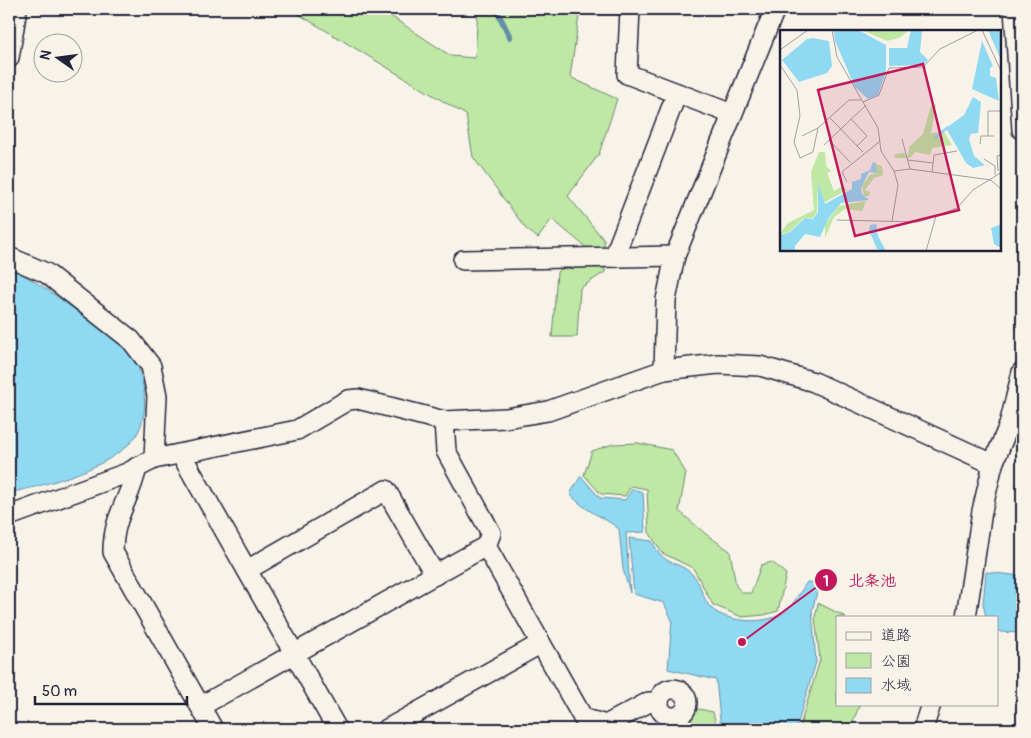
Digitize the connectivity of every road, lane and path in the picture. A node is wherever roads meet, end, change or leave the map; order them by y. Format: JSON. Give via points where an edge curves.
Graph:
{"nodes":[{"id":1,"x":17,"y":9,"type":"edge"},
{"id":2,"x":630,"y":9,"type":"edge"},
{"id":3,"x":775,"y":9,"type":"edge"},
{"id":4,"x":1014,"y":9,"type":"edge"},
{"id":5,"x":9,"y":58,"type":"edge"},
{"id":6,"x":678,"y":93,"type":"junction"},
{"id":7,"x":732,"y":114,"type":"junction"},
{"id":8,"x":1022,"y":130,"type":"edge"},
{"id":9,"x":9,"y":256,"type":"edge"},
{"id":10,"x":675,"y":256,"type":"junction"},
{"id":11,"x":614,"y":257,"type":"junction"},
{"id":12,"x":463,"y":260,"type":"dead end"},
{"id":13,"x":664,"y":370,"type":"junction"},
{"id":14,"x":1022,"y":372,"type":"edge"},
{"id":15,"x":444,"y":420,"type":"junction"},
{"id":16,"x":181,"y":454,"type":"junction"},
{"id":17,"x":146,"y":463,"type":"junction"},
{"id":18,"x":993,"y":464,"type":"junction"},
{"id":19,"x":9,"y":516,"type":"edge"},
{"id":20,"x":486,"y":546,"type":"junction"},
{"id":21,"x":247,"y":570,"type":"junction"},
{"id":22,"x":434,"y":575,"type":"junction"},
{"id":23,"x":966,"y":616,"type":"edge"},
{"id":24,"x":540,"y":644,"type":"junction"},
{"id":25,"x":294,"y":653,"type":"junction"},
{"id":26,"x":659,"y":702,"type":"dead end"},
{"id":27,"x":201,"y":706,"type":"junction"},
{"id":28,"x":930,"y":706,"type":"edge"},
{"id":29,"x":213,"y":729,"type":"edge"},
{"id":30,"x":337,"y":729,"type":"edge"},
{"id":31,"x":387,"y":729,"type":"edge"},
{"id":32,"x":923,"y":729,"type":"edge"}],
"edges":[{"from":1,"to":5,"type":"street"},
{"from":2,"to":6,"type":"street","via":[[627,74]]},
{"from":3,"to":7,"type":"street"},
{"from":4,"to":8,"type":"street"},
{"from":6,"to":7,"type":"street"},
{"from":6,"to":11,"type":"street"},
{"from":7,"to":10,"type":"street"},
{"from":9,"to":17,"type":"street","via":[[46,273],[131,340],[151,366],[157,396]]},
{"from":10,"to":11,"type":"street"},
{"from":10,"to":13,"type":"street","via":[[666,300]]},
{"from":11,"to":12,"type":"street"},
{"from":13,"to":15,"type":"street","via":[[548,411],[506,418]]},
{"from":13,"to":18,"type":"street","via":[[718,364],[760,366],[814,382]]},
{"from":14,"to":18,"type":"street","via":[[1009,425]]},
{"from":15,"to":16,"type":"street","via":[[358,399],[348,400],[297,430]]},
{"from":15,"to":20,"type":"street","via":[[446,451],[491,533]]},
{"from":16,"to":17,"type":"street"},
{"from":16,"to":21,"type":"street"},
{"from":17,"to":19,"type":"street"},
{"from":17,"to":27,"type":"street","via":[[119,513],[113,552]]},
{"from":18,"to":23,"type":"street","via":[[982,511]]},
{"from":20,"to":22,"type":"street"},
{"from":20,"to":24,"type":"street"},
{"from":21,"to":22,"type":"street","via":[[386,490]]},
{"from":21,"to":25,"type":"street"},
{"from":22,"to":25,"type":"street"},
{"from":24,"to":26,"type":"street","via":[[583,718],[606,725],[649,702]]},
{"from":24,"to":31,"type":"street"},
{"from":25,"to":27,"type":"street"},
{"from":25,"to":30,"type":"street"},
{"from":27,"to":29,"type":"street"},
{"from":28,"to":32,"type":"street"}]}
